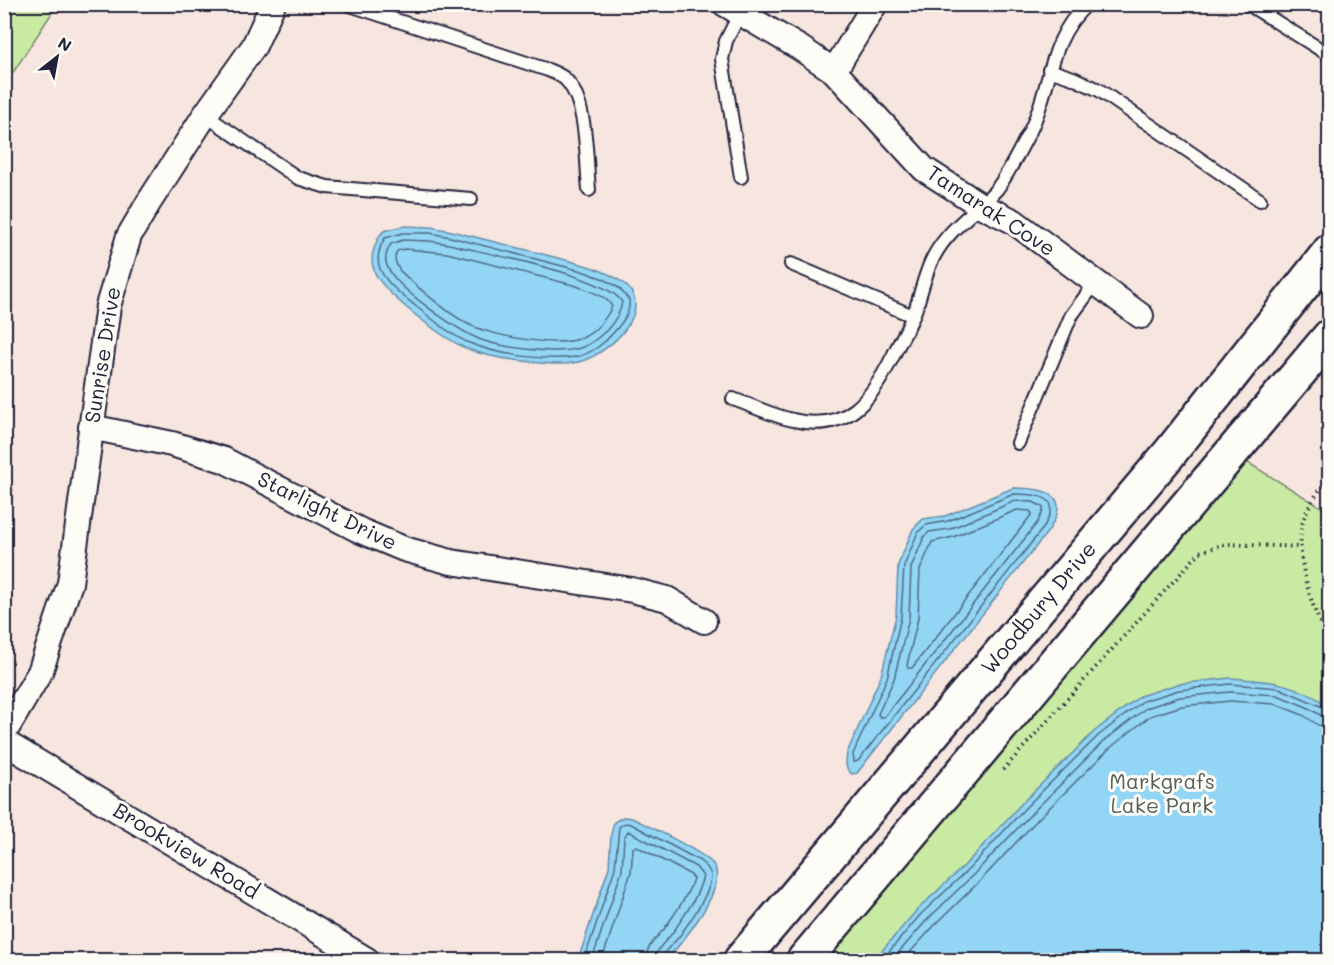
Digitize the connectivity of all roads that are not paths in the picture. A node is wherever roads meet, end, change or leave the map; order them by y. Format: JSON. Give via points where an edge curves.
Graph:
{"nodes":[{"id":1,"x":273,"y":4,"type":"edge"},
{"id":2,"x":347,"y":4,"type":"edge"},
{"id":3,"x":875,"y":4,"type":"edge"},
{"id":4,"x":1087,"y":4,"type":"edge"},
{"id":5,"x":1248,"y":4,"type":"edge"},
{"id":6,"x":732,"y":9,"type":"edge"},
{"id":7,"x":1326,"y":53,"type":"dead end"},
{"id":8,"x":1049,"y":70,"type":"junction"},
{"id":9,"x":834,"y":71,"type":"junction"},
{"id":10,"x":206,"y":115,"type":"junction"},
{"id":11,"x":741,"y":177,"type":"dead end"},
{"id":12,"x":589,"y":190,"type":"dead end"},
{"id":13,"x":471,"y":199,"type":"dead end"},
{"id":14,"x":1260,"y":200,"type":"dead end"},
{"id":15,"x":980,"y":205,"type":"junction"},
{"id":16,"x":1329,"y":251,"type":"edge"},
{"id":17,"x":791,"y":264,"type":"dead end"},
{"id":18,"x":1096,"y":282,"type":"junction"},
{"id":19,"x":913,"y":316,"type":"junction"},
{"id":20,"x":1141,"y":316,"type":"dead end"},
{"id":21,"x":1329,"y":336,"type":"edge"},
{"id":22,"x":734,"y":399,"type":"dead end"},
{"id":23,"x":91,"y":427,"type":"junction"},
{"id":24,"x":1018,"y":443,"type":"dead end"},
{"id":25,"x":704,"y":621,"type":"dead end"},
{"id":26,"x":4,"y":734,"type":"edge"},
{"id":27,"x":4,"y":742,"type":"edge"},
{"id":28,"x":367,"y":960,"type":"edge"},
{"id":29,"x":741,"y":960,"type":"edge"},
{"id":30,"x":804,"y":960,"type":"edge"}],
"edges":[{"from":1,"to":10,"type":"street","name":"Sunrise Drive","via":[[254,46]]},
{"from":2,"to":12,"type":"lane","via":[[564,78],[582,108]]},
{"from":3,"to":9,"type":"street"},
{"from":4,"to":8,"type":"lane","via":[[1060,38]]},
{"from":5,"to":7,"type":"lane"},
{"from":6,"to":9,"type":"street","name":"Tamarak Cove"},
{"from":6,"to":11,"type":"lane","via":[[722,59]]},
{"from":8,"to":14,"type":"lane","via":[[1099,90]]},
{"from":8,"to":15,"type":"lane","via":[[1030,130],[998,188]]},
{"from":9,"to":15,"type":"street","name":"Tamarak Cove","via":[[924,169]]},
{"from":10,"to":13,"type":"lane","via":[[298,178],[327,187]]},
{"from":10,"to":23,"type":"street","name":"Sunrise Drive","via":[[129,236],[108,306]]},
{"from":15,"to":18,"type":"street","name":"Tamarak Cove","via":[[1013,221]]},
{"from":15,"to":19,"type":"lane","via":[[955,227],[934,256]]},
{"from":16,"to":29,"type":"main road","name":"Woodbury Drive","via":[[1169,454]]},
{"from":17,"to":19,"type":"lane"},
{"from":18,"to":20,"type":"street","name":"Tamarak Cove"},
{"from":18,"to":24,"type":"lane","via":[[1071,316]]},
{"from":19,"to":22,"type":"lane","via":[[878,386],[847,417],[822,423],[794,420]]},
{"from":21,"to":30,"type":"main road"},
{"from":23,"to":25,"type":"street","name":"Starlight Drive","via":[[172,444],[224,460],[404,549],[451,562],[667,599]]},
{"from":23,"to":26,"type":"street","name":"Sunrise Drive","via":[[70,584],[40,672]]},
{"from":27,"to":28,"type":"street","name":"Brookview Road"}]}
